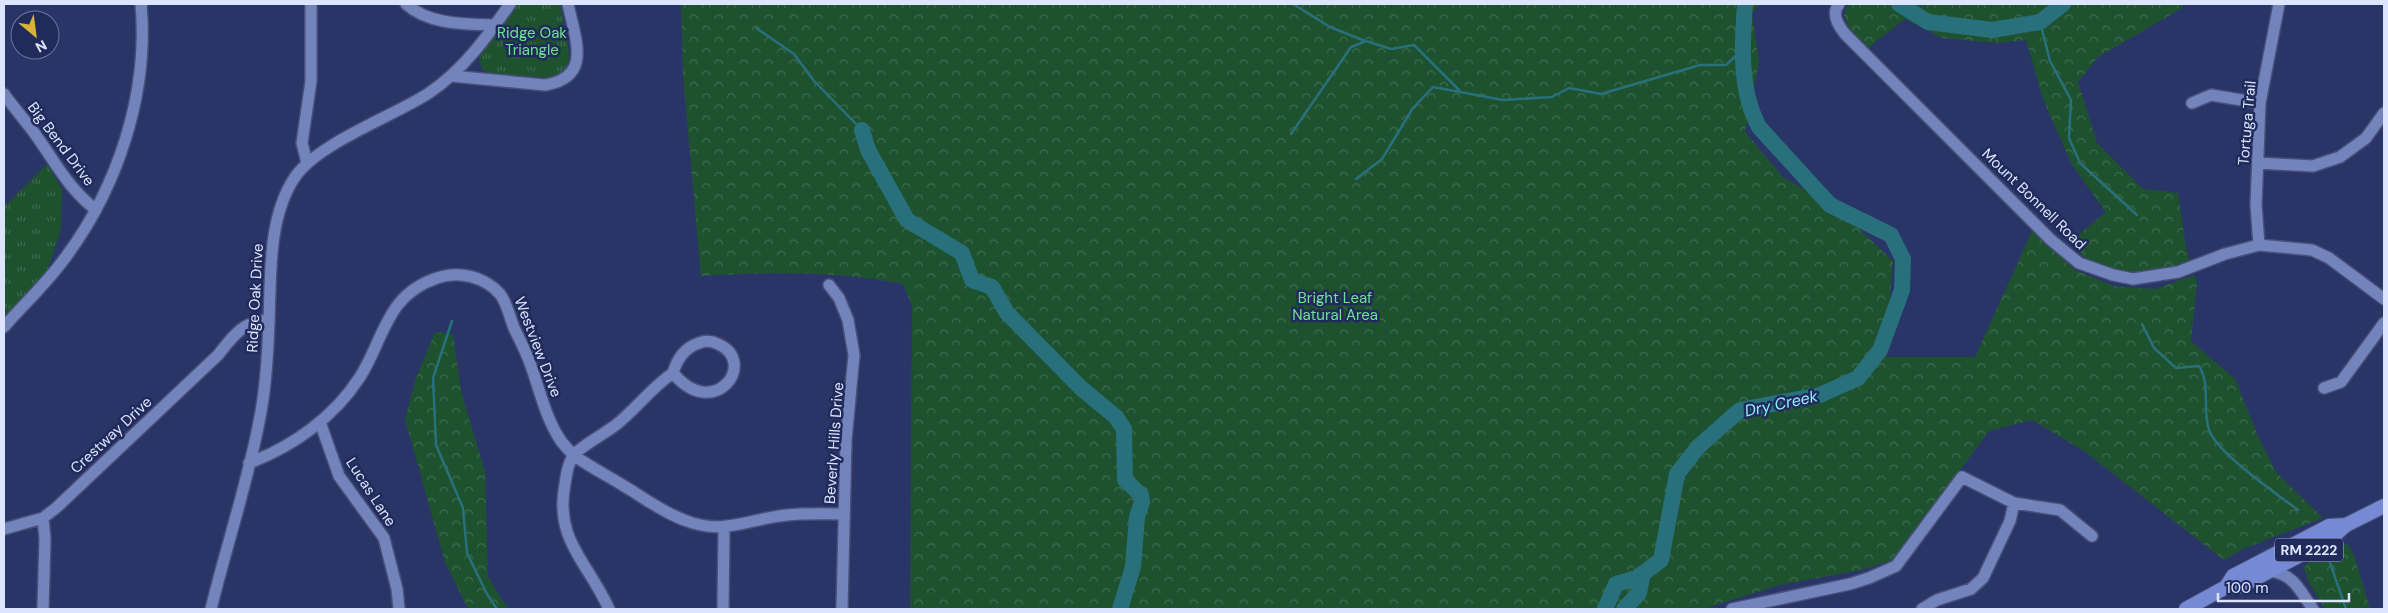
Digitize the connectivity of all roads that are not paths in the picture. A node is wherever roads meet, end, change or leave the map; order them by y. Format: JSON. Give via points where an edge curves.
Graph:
{"nodes":[{"id":1,"x":141,"y":4,"type":"edge"},
{"id":2,"x":311,"y":4,"type":"edge"},
{"id":3,"x":406,"y":4,"type":"edge"},
{"id":4,"x":510,"y":4,"type":"edge"},
{"id":5,"x":568,"y":4,"type":"edge"},
{"id":6,"x":1838,"y":4,"type":"edge"},
{"id":7,"x":2279,"y":4,"type":"edge"},
{"id":8,"x":495,"y":25,"type":"junction"},
{"id":9,"x":451,"y":76,"type":"junction"},
{"id":10,"x":4,"y":94,"type":"edge"},
{"id":11,"x":2260,"y":103,"type":"junction"},
{"id":12,"x":2192,"y":104,"type":"dead end"},
{"id":13,"x":2384,"y":113,"type":"edge"},
{"id":14,"x":307,"y":163,"type":"junction"},
{"id":15,"x":2258,"y":163,"type":"junction"},
{"id":16,"x":96,"y":210,"type":"junction"},
{"id":17,"x":2259,"y":245,"type":"junction"},
{"id":18,"x":829,"y":285,"type":"dead end"},
{"id":19,"x":2384,"y":299,"type":"edge"},
{"id":20,"x":269,"y":320,"type":"junction"},
{"id":21,"x":2384,"y":323,"type":"edge"},
{"id":22,"x":4,"y":327,"type":"edge"},
{"id":23,"x":673,"y":373,"type":"junction"},
{"id":24,"x":2324,"y":388,"type":"dead end"},
{"id":25,"x":320,"y":422,"type":"junction"},
{"id":26,"x":574,"y":455,"type":"junction"},
{"id":27,"x":250,"y":463,"type":"junction"},
{"id":28,"x":2014,"y":503,"type":"junction"},
{"id":29,"x":2384,"y":506,"type":"edge"},
{"id":30,"x":844,"y":514,"type":"junction"},
{"id":31,"x":43,"y":518,"type":"junction"},
{"id":32,"x":2346,"y":526,"type":"junction"},
{"id":33,"x":724,"y":528,"type":"junction"},
{"id":34,"x":4,"y":529,"type":"edge"},
{"id":35,"x":2092,"y":536,"type":"dead end"},
{"id":36,"x":2297,"y":556,"type":"junction"},
{"id":37,"x":2270,"y":571,"type":"junction"},
{"id":38,"x":2294,"y":580,"type":"junction"},
{"id":39,"x":2226,"y":587,"type":"junction"},
{"id":40,"x":44,"y":609,"type":"edge"},
{"id":41,"x":211,"y":609,"type":"edge"},
{"id":42,"x":399,"y":609,"type":"edge"},
{"id":43,"x":609,"y":609,"type":"edge"},
{"id":44,"x":723,"y":609,"type":"edge"},
{"id":45,"x":842,"y":609,"type":"edge"},
{"id":46,"x":1732,"y":609,"type":"edge"},
{"id":47,"x":1922,"y":609,"type":"edge"},
{"id":48,"x":2186,"y":609,"type":"edge"},
{"id":49,"x":2312,"y":609,"type":"edge"}],
"edges":[{"from":1,"to":16,"type":"street","via":[[142,57],[135,101],[122,147]]},
{"from":2,"to":14,"type":"street","via":[[311,81],[302,143]]},
{"from":3,"to":8,"type":"street","via":[[429,17],[448,22]]},
{"from":4,"to":8,"type":"street","name":"Ridge Oak Drive"},
{"from":5,"to":9,"type":"street","via":[[578,60],[569,77],[545,85]]},
{"from":6,"to":17,"type":"street","name":"Mount Bonnell Road","via":[[1835,13],[1838,26],[1845,34],[2051,240],[2079,263],[2112,276],[2149,278],[2178,272]]},
{"from":7,"to":11,"type":"street","name":"Tortuga Trail"},
{"from":8,"to":9,"type":"street","name":"Ridge Oak Drive"},
{"from":9,"to":14,"type":"street","name":"Ridge Oak Drive","via":[[428,93]]},
{"from":10,"to":16,"type":"street","name":"Big Bend Drive","via":[[67,182]]},
{"from":11,"to":12,"type":"street","via":[[2211,94]]},
{"from":11,"to":15,"type":"street","name":"Tortuga Trail"},
{"from":13,"to":15,"type":"street","via":[[2366,138],[2340,156],[2313,166]]},
{"from":14,"to":20,"type":"street","name":"Ridge Oak Drive","via":[[295,177],[284,200],[272,243]]},
{"from":15,"to":17,"type":"street","name":"Tortuga Trail","via":[[2256,206]]},
{"from":16,"to":22,"type":"street","via":[[65,258]]},
{"from":17,"to":19,"type":"street","name":"Mount Bonnell Road","via":[[2312,250],[2329,258]]},
{"from":18,"to":30,"type":"street","name":"Beverly Hills Drive","via":[[839,298],[854,340]]},
{"from":20,"to":27,"type":"street","name":"Ridge Oak Drive","via":[[265,378]]},
{"from":20,"to":31,"type":"street","name":"Crestway Drive","via":[[240,328],[218,355]]},
{"from":21,"to":24,"type":"street","via":[[2341,382]]},
{"from":23,"to":23,"type":"street","via":[[687,387],[709,394],[731,379],[735,368],[732,356],[723,346],[711,341],[700,342],[683,352]]},
{"from":23,"to":26,"type":"street","via":[[616,425]]},
{"from":25,"to":26,"type":"street","name":"Westview Drive","via":[[341,402],[361,375],[391,313],[403,297],[418,285],[458,274],[490,284],[502,296],[551,422]]},
{"from":25,"to":27,"type":"street","name":"Westview Drive","via":[[277,453]]},
{"from":25,"to":42,"type":"street","name":"Lucas Lane","via":[[339,476],[384,538]]},
{"from":26,"to":33,"type":"street","name":"Westview Drive","via":[[683,520]]},
{"from":26,"to":43,"type":"street","via":[[563,495],[566,535]]},
{"from":27,"to":41,"type":"street","name":"Ridge Oak Drive"},
{"from":28,"to":35,"type":"street","via":[[2060,510]]},
{"from":28,"to":46,"type":"street","via":[[1962,477],[1896,566],[1850,584]]},
{"from":28,"to":47,"type":"street","via":[[2010,520],[1983,578],[1971,589],[1937,600]]},
{"from":29,"to":32,"type":"main road","number":"RM 2222"},
{"from":30,"to":33,"type":"street","name":"Westview Drive","via":[[788,515]]},
{"from":30,"to":45,"type":"street","name":"Beverly Hills Drive"},
{"from":31,"to":34,"type":"street"},
{"from":31,"to":40,"type":"street","via":[[46,539]]},
{"from":32,"to":36,"type":"main road","number":"RM 2222","via":[[2329,540]]},
{"from":32,"to":39,"type":"main road","number":"RM 2222","via":[[2329,526],[2233,576]]},
{"from":33,"to":44,"type":"street"},
{"from":36,"to":37,"type":"main road","number":"RM 2222"},
{"from":36,"to":38,"type":"street"},
{"from":37,"to":38,"type":"street"},
{"from":37,"to":39,"type":"main road","number":"RM 2222","via":[[2241,586]]},
{"from":38,"to":49,"type":"street"},
{"from":39,"to":48,"type":"main road","number":"RM 2222"}]}
